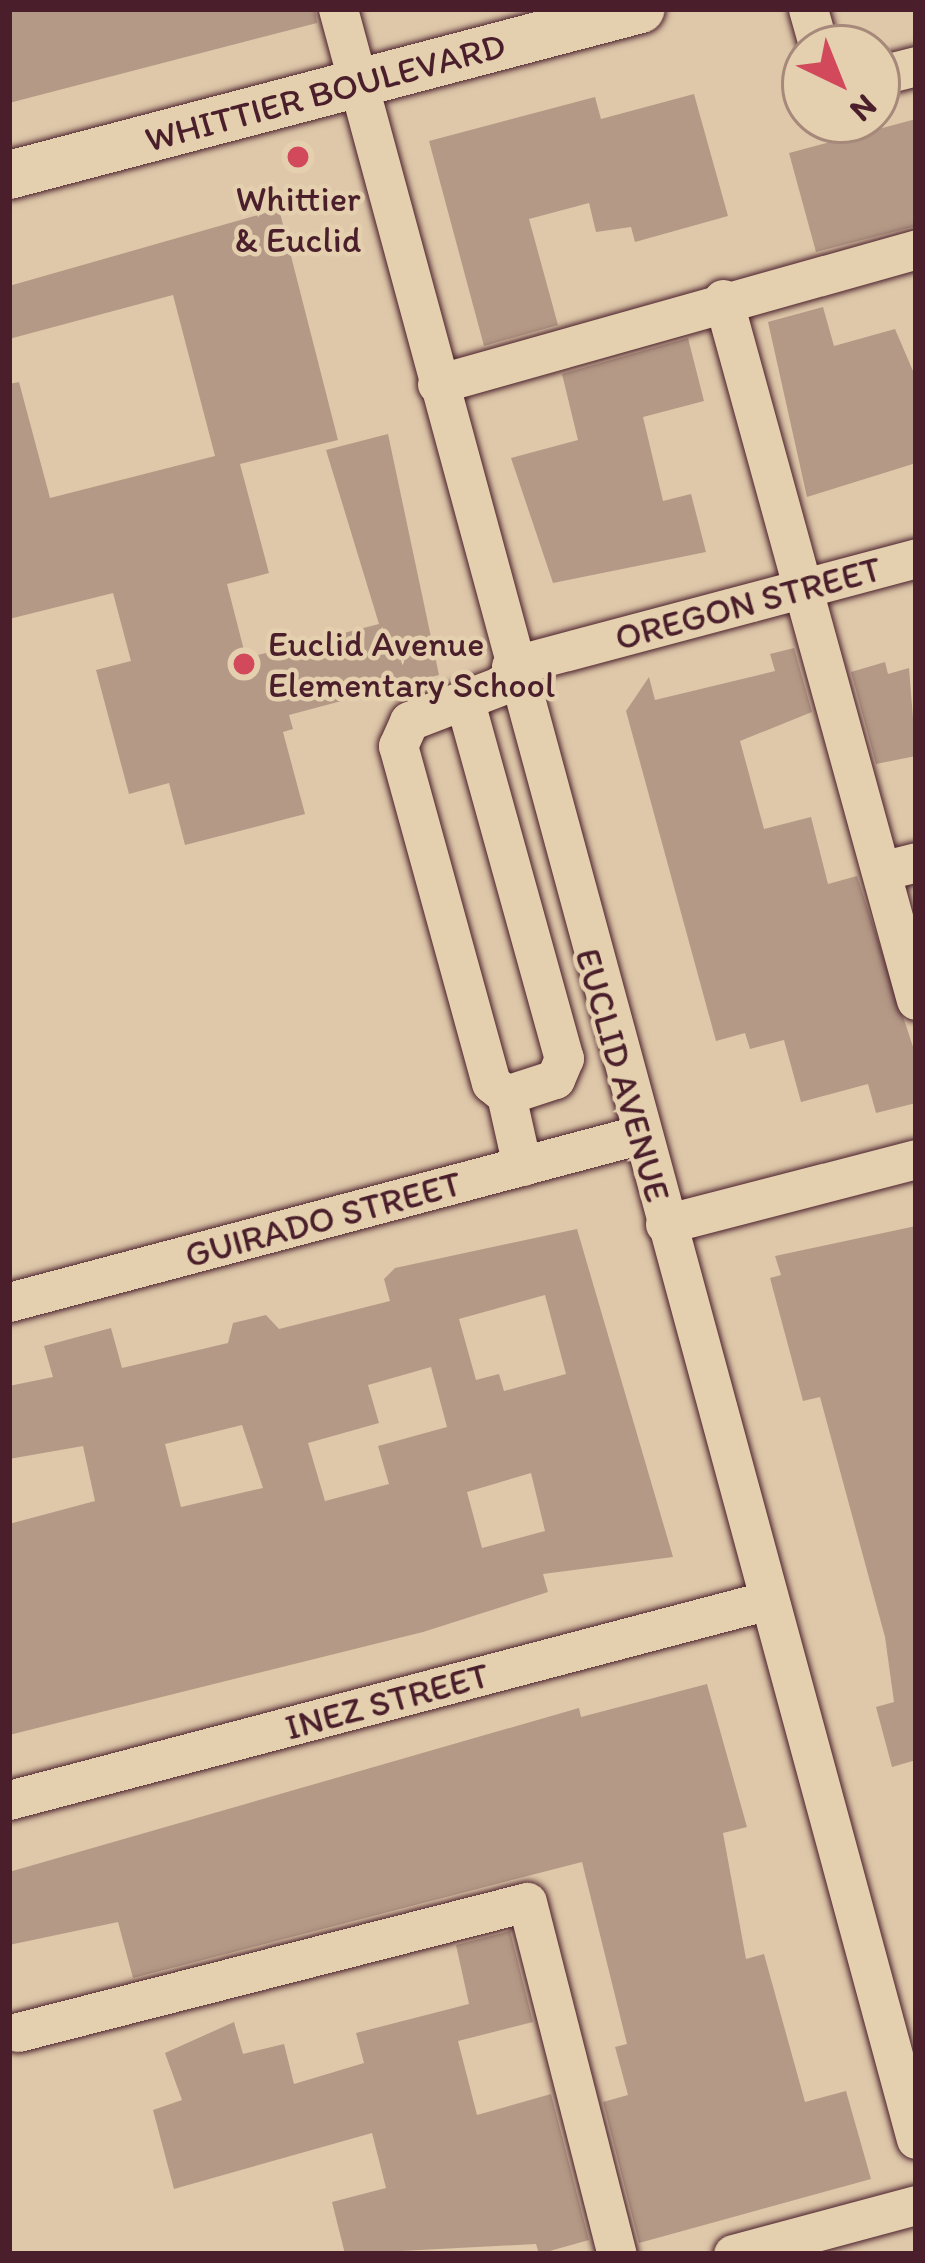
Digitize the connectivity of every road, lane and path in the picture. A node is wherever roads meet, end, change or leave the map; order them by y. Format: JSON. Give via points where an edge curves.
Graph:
{"nodes":[{"id":1,"x":338,"y":9,"type":"edge"},
{"id":2,"x":640,"y":9,"type":"edge"},
{"id":3,"x":358,"y":82,"type":"junction"},
{"id":4,"x":9,"y":175,"type":"edge"},
{"id":5,"x":916,"y":249,"type":"edge"},
{"id":6,"x":723,"y":299,"type":"junction"},
{"id":7,"x":437,"y":384,"type":"junction"},
{"id":8,"x":916,"y":558,"type":"edge"},
{"id":9,"x":800,"y":589,"type":"junction"},
{"id":10,"x":513,"y":673,"type":"junction"},
{"id":11,"x":465,"y":702,"type":"junction"},
{"id":12,"x":898,"y":866,"type":"edge"},
{"id":13,"x":916,"y":1000,"type":"edge"},
{"id":14,"x":506,"y":1095,"type":"junction"},
{"id":15,"x":638,"y":1135,"type":"junction"},
{"id":16,"x":916,"y":1159,"type":"edge"},
{"id":17,"x":522,"y":1166,"type":"junction"},
{"id":18,"x":665,"y":1224,"type":"junction"},
{"id":19,"x":9,"y":1302,"type":"edge"},
{"id":20,"x":765,"y":1601,"type":"junction"},
{"id":21,"x":9,"y":1801,"type":"edge"},
{"id":22,"x":18,"y":2032,"type":"dead end"},
{"id":23,"x":916,"y":2139,"type":"edge"},
{"id":24,"x":916,"y":2205,"type":"edge"},
{"id":25,"x":617,"y":2254,"type":"edge"},
{"id":26,"x":734,"y":2254,"type":"edge"}],
"edges":[{"from":1,"to":3,"type":"street","name":"EUCLID AVENUE"},
{"from":2,"to":3,"type":"main road","name":"WHITTIER BOULEVARD"},
{"from":3,"to":4,"type":"main road","name":"WHITTIER BOULEVARD"},
{"from":3,"to":7,"type":"street","name":"EUCLID AVENUE"},
{"from":5,"to":6,"type":"street"},
{"from":6,"to":7,"type":"street"},
{"from":6,"to":9,"type":"street"},
{"from":7,"to":10,"type":"street","name":"EUCLID AVENUE"},
{"from":8,"to":9,"type":"street","name":"OREGON STREET"},
{"from":9,"to":10,"type":"street","name":"OREGON STREET"},
{"from":9,"to":12,"type":"street"},
{"from":10,"to":11,"type":"street","name":"OREGON STREET"},
{"from":10,"to":15,"type":"street","name":"EUCLID AVENUE"},
{"from":11,"to":14,"type":"street","via":[[563,1058],[555,1078]]},
{"from":11,"to":14,"type":"street","name":"OREGON STREET","via":[[410,721],[398,746],[491,1083]]},
{"from":12,"to":13,"type":"street"},
{"from":14,"to":17,"type":"street","name":"OREGON STREET"},
{"from":15,"to":17,"type":"street","name":"GUIRADO STREET"},
{"from":15,"to":18,"type":"street","name":"EUCLID AVENUE"},
{"from":16,"to":18,"type":"street"},
{"from":17,"to":19,"type":"street","name":"GUIRADO STREET"},
{"from":18,"to":20,"type":"street","name":"EUCLID AVENUE"},
{"from":20,"to":21,"type":"street","name":"INEZ STREET"},
{"from":20,"to":23,"type":"street","name":"EUCLID AVENUE"},
{"from":22,"to":25,"type":"street","via":[[527,1902]]},
{"from":24,"to":26,"type":"street"}]}
